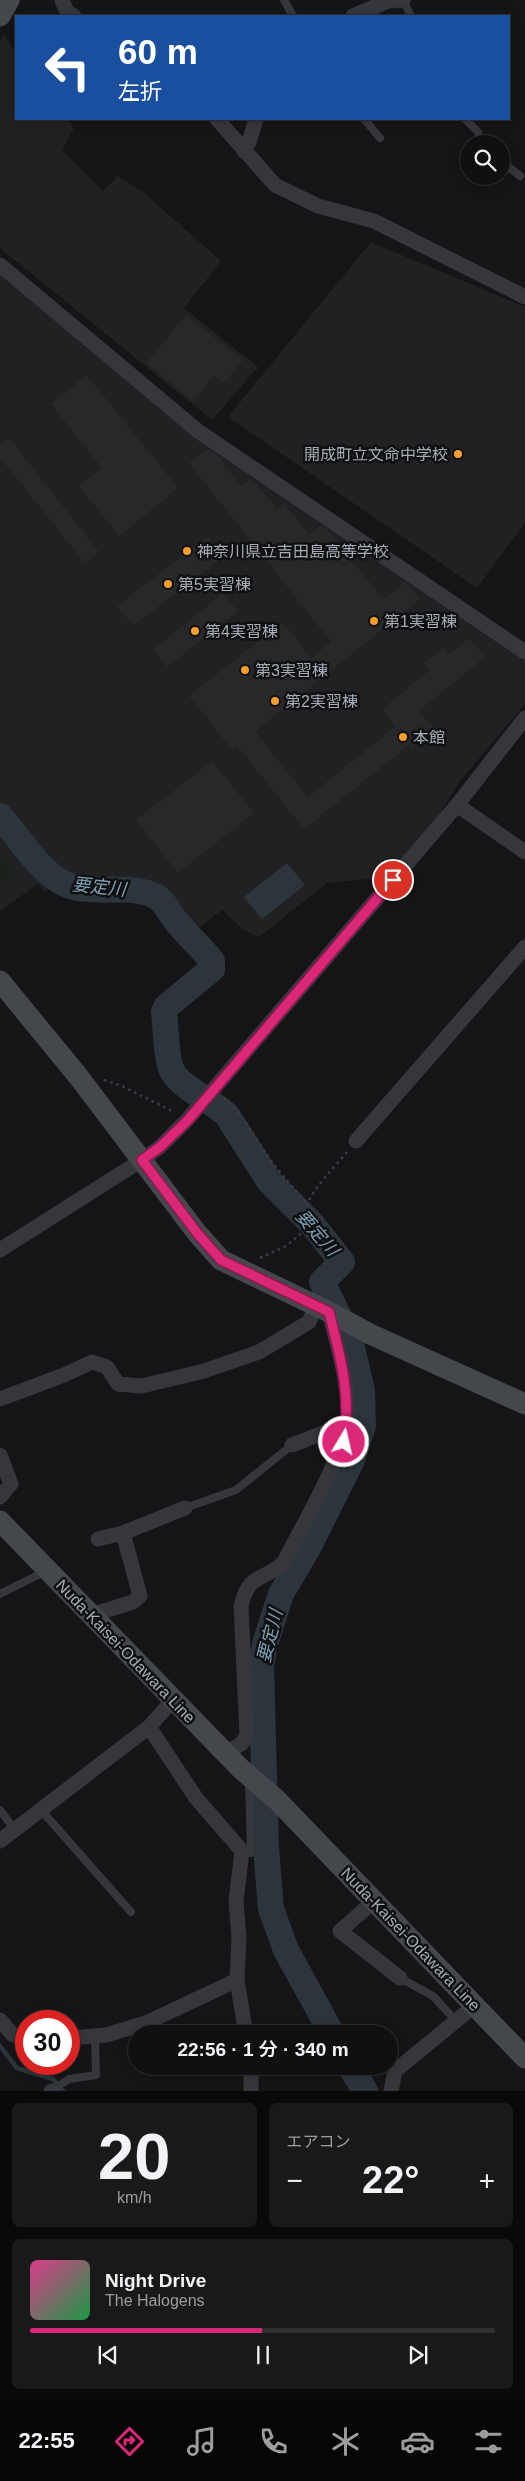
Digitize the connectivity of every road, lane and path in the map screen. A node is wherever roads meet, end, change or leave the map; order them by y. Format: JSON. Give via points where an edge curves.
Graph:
{"nodes":[{"id":1,"x":9,"y":0,"type":"edge"},
{"id":2,"x":62,"y":0,"type":"edge"},
{"id":3,"x":284,"y":0,"type":"edge"},
{"id":4,"x":395,"y":0,"type":"edge"},
{"id":5,"x":72,"y":15,"type":"edge"},
{"id":6,"x":292,"y":15,"type":"edge"},
{"id":7,"x":356,"y":15,"type":"edge"},
{"id":8,"x":410,"y":15,"type":"edge"},
{"id":9,"x":0,"y":16,"type":"edge"},
{"id":10,"x":218,"y":120,"type":"edge"},
{"id":11,"x":256,"y":120,"type":"edge"},
{"id":12,"x":365,"y":120,"type":"edge"},
{"id":13,"x":466,"y":120,"type":"edge"},
{"id":14,"x":478,"y":135,"type":"edge"},
{"id":15,"x":380,"y":138,"type":"dead end"},
{"id":16,"x":244,"y":151,"type":"junction"},
{"id":17,"x":510,"y":168,"type":"edge"},
{"id":18,"x":520,"y":176,"type":"dead end"},
{"id":19,"x":0,"y":265,"type":"edge"},
{"id":20,"x":525,"y":297,"type":"edge"},
{"id":21,"x":525,"y":652,"type":"edge"},
{"id":22,"x":525,"y":718,"type":"edge"},
{"id":23,"x":457,"y":805,"type":"junction"},
{"id":24,"x":525,"y":852,"type":"edge"},
{"id":25,"x":525,"y":947,"type":"edge"},
{"id":26,"x":0,"y":981,"type":"edge"},
{"id":27,"x":78,"y":1076,"type":"junction"},
{"id":28,"x":208,"y":1095,"type":"junction"},
{"id":29,"x":188,"y":1120,"type":"junction"},
{"id":30,"x":356,"y":1141,"type":"joint"},
{"id":31,"x":142,"y":1160,"type":"junction"},
{"id":32,"x":306,"y":1203,"type":"junction"},
{"id":33,"x":0,"y":1250,"type":"edge"},
{"id":34,"x":238,"y":1268,"type":"junction"},
{"id":35,"x":322,"y":1309,"type":"junction"},
{"id":36,"x":0,"y":1399,"type":"edge"},
{"id":37,"x":525,"y":1404,"type":"edge"},
{"id":38,"x":346,"y":1424,"type":"junction"},
{"id":39,"x":292,"y":1445,"type":"joint"},
{"id":40,"x":0,"y":1455,"type":"edge"},
{"id":41,"x":0,"y":1497,"type":"edge"},
{"id":42,"x":185,"y":1508,"type":"joint"},
{"id":43,"x":0,"y":1521,"type":"edge"},
{"id":44,"x":122,"y":1533,"type":"junction"},
{"id":45,"x":98,"y":1539,"type":"dead end"},
{"id":46,"x":47,"y":1570,"type":"junction"},
{"id":47,"x":0,"y":1594,"type":"edge"},
{"id":48,"x":91,"y":1615,"type":"junction"},
{"id":49,"x":173,"y":1700,"type":"junction"},
{"id":50,"x":149,"y":1727,"type":"junction"},
{"id":51,"x":225,"y":1753,"type":"junction"},
{"id":52,"x":251,"y":1777,"type":"junction"},
{"id":53,"x":0,"y":1810,"type":"edge"},
{"id":54,"x":41,"y":1810,"type":"junction"},
{"id":55,"x":15,"y":1830,"type":"junction"},
{"id":56,"x":0,"y":1841,"type":"edge"},
{"id":57,"x":242,"y":1851,"type":"junction"},
{"id":58,"x":374,"y":1901,"type":"junction"},
{"id":59,"x":131,"y":1912,"type":"dead end"},
{"id":60,"x":400,"y":1978,"type":"joint"},
{"id":61,"x":237,"y":1980,"type":"junction"},
{"id":62,"x":474,"y":2006,"type":"junction"},
{"id":63,"x":0,"y":2020,"type":"edge"},
{"id":64,"x":456,"y":2021,"type":"junction"},
{"id":65,"x":244,"y":2025,"type":"edge"},
{"id":66,"x":15,"y":2035,"type":"edge"},
{"id":67,"x":95,"y":2036,"type":"junction"},
{"id":68,"x":80,"y":2037,"type":"edge"},
{"id":69,"x":525,"y":2058,"type":"edge"},
{"id":70,"x":251,"y":2075,"type":"edge"},
{"id":71,"x":52,"y":2091,"type":"edge"},
{"id":72,"x":251,"y":2091,"type":"edge"},
{"id":73,"x":391,"y":2091,"type":"edge"}],
"edges":[{"from":1,"to":9,"type":"main road"},
{"from":2,"to":5,"type":"street","via":[[67,12]]},
{"from":3,"to":6,"type":"lane"},
{"from":4,"to":7,"type":"street"},
{"from":4,"to":8,"type":"lane"},
{"from":10,"to":16,"type":"street"},
{"from":11,"to":16,"type":"street"},
{"from":12,"to":15,"type":"lane"},
{"from":13,"to":14,"type":"lane"},
{"from":16,"to":20,"type":"street","via":[[275,185],[318,206],[374,221]]},
{"from":17,"to":18,"type":"lane"},
{"from":19,"to":21,"type":"street","via":[[198,431]]},
{"from":22,"to":23,"type":"street"},
{"from":23,"to":24,"type":"street"},
{"from":23,"to":28,"type":"street"},
{"from":25,"to":30,"type":"street"},
{"from":26,"to":27,"type":"main road"},
{"from":27,"to":29,"type":"path","via":[[112,1082]]},
{"from":27,"to":31,"type":"main road"},
{"from":28,"to":29,"type":"street"},
{"from":28,"to":32,"type":"path","via":[[242,1116],[274,1165]]},
{"from":29,"to":31,"type":"street"},
{"from":30,"to":32,"type":"path"},
{"from":31,"to":33,"type":"street"},
{"from":31,"to":34,"type":"main road","via":[[215,1254]]},
{"from":32,"to":34,"type":"path","via":[[304,1231],[286,1246]]},
{"from":34,"to":35,"type":"main road"},
{"from":35,"to":36,"type":"street","via":[[308,1322],[259,1352],[204,1371],[142,1386],[118,1384],[107,1367],[92,1362]]},
{"from":35,"to":37,"type":"main road"},
{"from":35,"to":38,"type":"street","via":[[344,1374]]},
{"from":38,"to":39,"type":"street"},
{"from":38,"to":51,"type":"street","via":[[344,1442],[284,1562],[274,1571],[254,1579],[245,1589],[242,1606],[247,1736],[241,1744]]},
{"from":39,"to":42,"type":"lane","via":[[236,1490]]},
{"from":40,"to":41,"type":"street","via":[[11,1484]]},
{"from":42,"to":44,"type":"street"},
{"from":43,"to":46,"type":"main road","name":"Nuda-Kaisei-Odawara Line"},
{"from":44,"to":45,"type":"street"},
{"from":44,"to":48,"type":"street","via":[[140,1596],[133,1602]]},
{"from":46,"to":47,"type":"lane"},
{"from":46,"to":48,"type":"main road","name":"Nuda-Kaisei-Odawara Line"},
{"from":48,"to":49,"type":"main road","name":"Nuda-Kaisei-Odawara Line"},
{"from":49,"to":50,"type":"street"},
{"from":49,"to":51,"type":"main road","name":"Nuda-Kaisei-Odawara Line"},
{"from":50,"to":54,"type":"street"},
{"from":50,"to":57,"type":"street","via":[[196,1798]]},
{"from":51,"to":52,"type":"main road","name":"Nuda-Kaisei-Odawara Line"},
{"from":52,"to":57,"type":"lane","via":[[252,1853]]},
{"from":52,"to":58,"type":"main road","name":"Nuda-Kaisei-Odawara Line","via":[[276,1798]]},
{"from":53,"to":55,"type":"lane"},
{"from":54,"to":55,"type":"street"},
{"from":54,"to":59,"type":"lane"},
{"from":55,"to":56,"type":"street"},
{"from":57,"to":61,"type":"street","via":[[236,1901],[239,1937]]},
{"from":58,"to":60,"type":"street","via":[[340,1931]]},
{"from":58,"to":62,"type":"main road","name":"Nuda-Kaisei-Odawara Line"},
{"from":60,"to":64,"type":"lane","via":[[433,1996]]},
{"from":61,"to":65,"type":"street"},
{"from":61,"to":67,"type":"street","via":[[146,2023]]},
{"from":62,"to":64,"type":"street"},
{"from":62,"to":69,"type":"main road","name":"Nuda-Kaisei-Odawara Line"},
{"from":63,"to":66,"type":"street"},
{"from":64,"to":73,"type":"street","via":[[395,2071]]},
{"from":67,"to":68,"type":"street"},
{"from":67,"to":71,"type":"lane","via":[[96,2075],[69,2079]]},
{"from":70,"to":72,"type":"street"}]}
